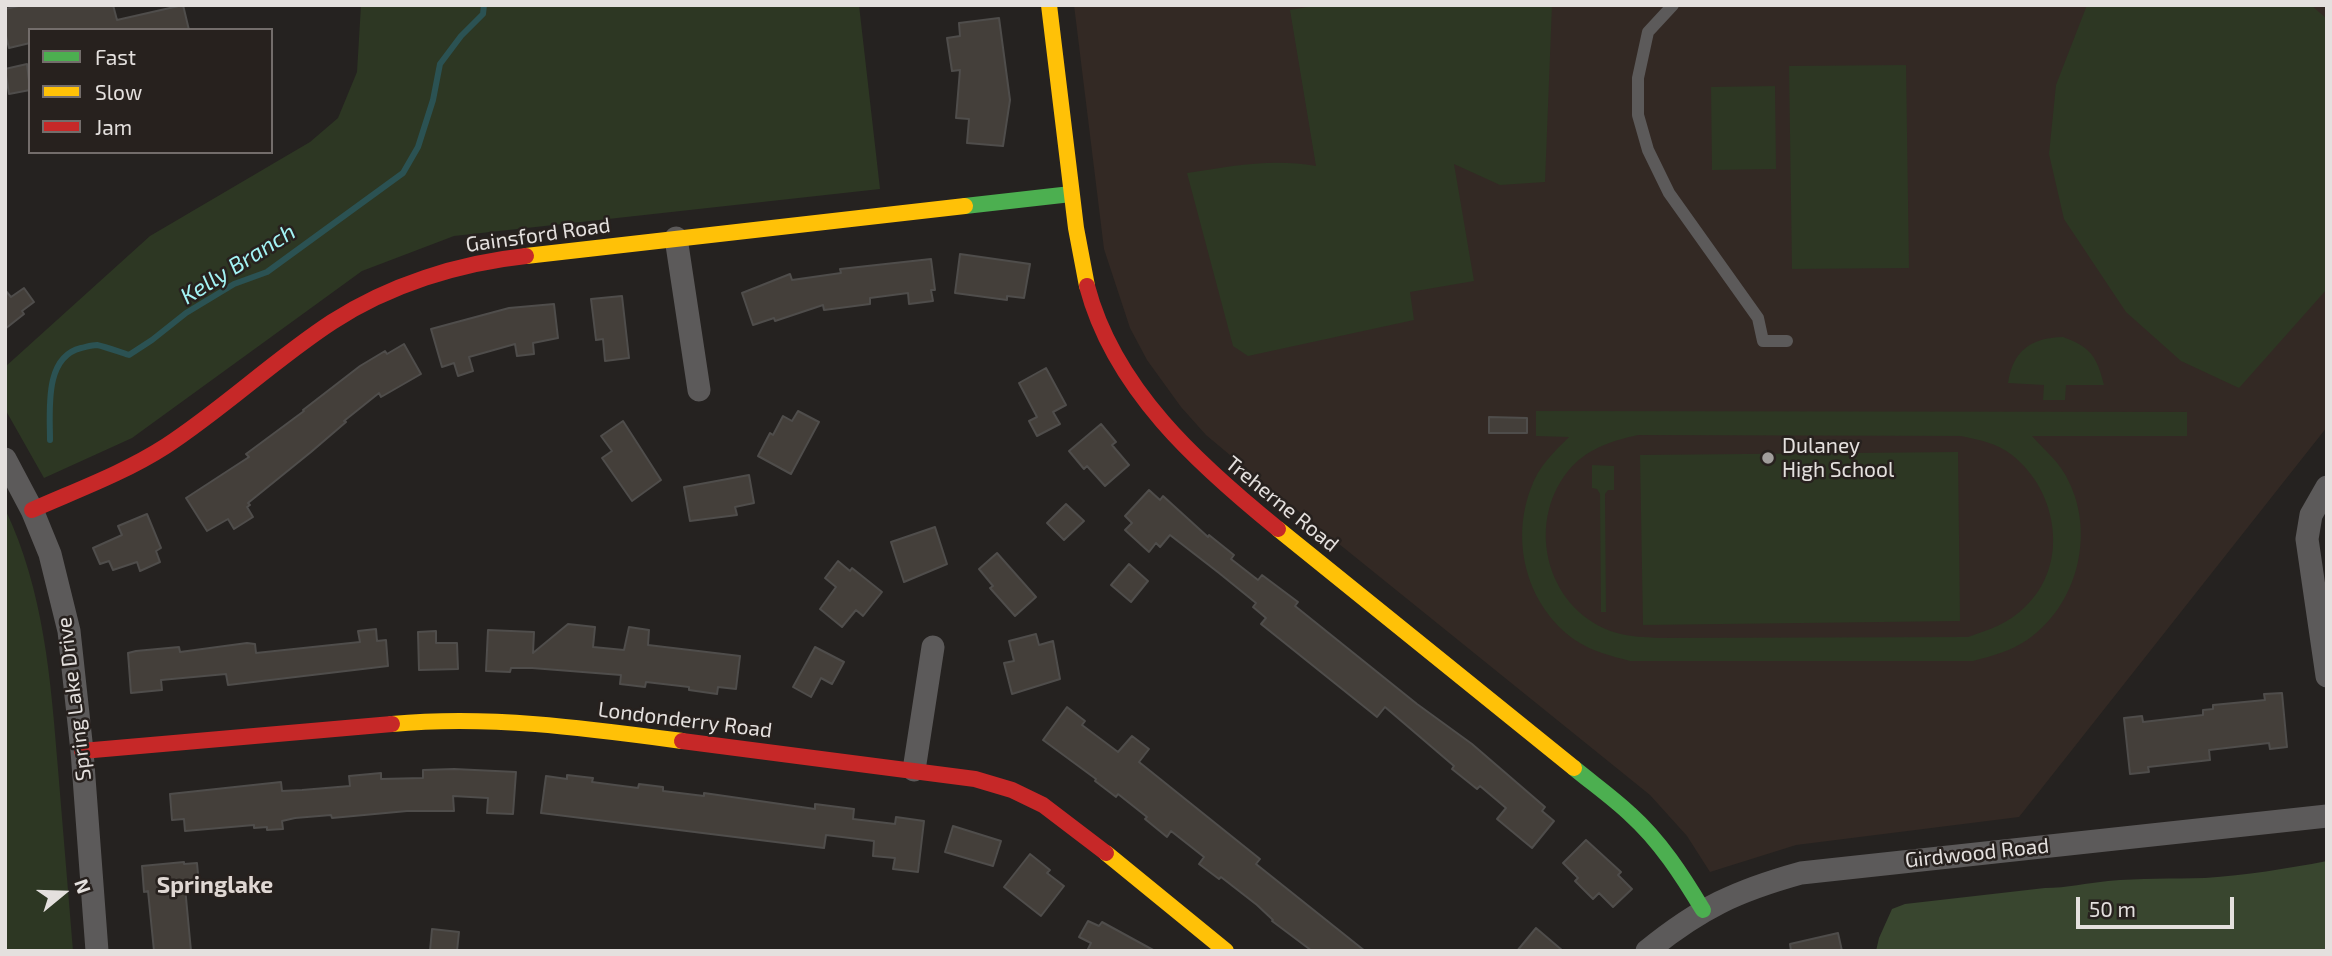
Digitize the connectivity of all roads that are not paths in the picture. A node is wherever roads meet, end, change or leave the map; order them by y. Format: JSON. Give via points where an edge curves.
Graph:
{"nodes":[{"id":1,"x":1049,"y":5,"type":"edge"},
{"id":2,"x":1673,"y":5,"type":"edge"},
{"id":3,"x":1072,"y":194,"type":"junction"},
{"id":4,"x":676,"y":239,"type":"junction"},
{"id":5,"x":1787,"y":341,"type":"dead end"},
{"id":6,"x":699,"y":390,"type":"dead end"},
{"id":7,"x":5,"y":459,"type":"edge"},
{"id":8,"x":2327,"y":487,"type":"edge"},
{"id":9,"x":32,"y":510,"type":"junction"},
{"id":10,"x":2325,"y":642,"type":"edge"},
{"id":11,"x":933,"y":647,"type":"dead end"},
{"id":12,"x":2327,"y":676,"type":"edge"},
{"id":13,"x":82,"y":751,"type":"junction"},
{"id":14,"x":914,"y":770,"type":"junction"},
{"id":15,"x":2327,"y":816,"type":"edge"},
{"id":16,"x":1703,"y":910,"type":"junction"},
{"id":17,"x":1215,"y":947,"type":"edge"},
{"id":18,"x":97,"y":951,"type":"edge"},
{"id":19,"x":1647,"y":951,"type":"edge"}],
"edges":[{"from":1,"to":3,"type":"street","name":"Treherne Road"},
{"from":2,"to":5,"type":"lane","via":[[1648,32],[1638,78],[1638,115],[1648,150],[1669,193],[1758,318],[1763,341]]},
{"from":3,"to":4,"type":"street","name":"Gainsford Road"},
{"from":3,"to":16,"type":"street","name":"Treherne Road","via":[[1091,303],[1104,335],[1157,419],[1233,492],[1629,813],[1659,842]]},
{"from":4,"to":6,"type":"street"},
{"from":4,"to":9,"type":"street","name":"Gainsford Road","via":[[487,260],[387,293],[335,321],[166,446]]},
{"from":7,"to":9,"type":"street","name":"Spring Lake Drive"},
{"from":8,"to":10,"type":"street","via":[[2311,515],[2307,539]]},
{"from":9,"to":13,"type":"street","name":"Spring Lake Drive","via":[[50,554],[69,631]]},
{"from":10,"to":12,"type":"street"},
{"from":11,"to":14,"type":"street"},
{"from":13,"to":14,"type":"street","name":"Londonderry Road","via":[[433,720],[498,721]]},
{"from":13,"to":18,"type":"street","name":"Spring Lake Drive"},
{"from":14,"to":17,"type":"street","name":"Londonderry Road","via":[[975,779],[1043,805]]},
{"from":15,"to":16,"type":"street","name":"Girdwood Road","via":[[1801,873],[1750,887]]},
{"from":16,"to":19,"type":"street","name":"Girdwood Road"}]}
